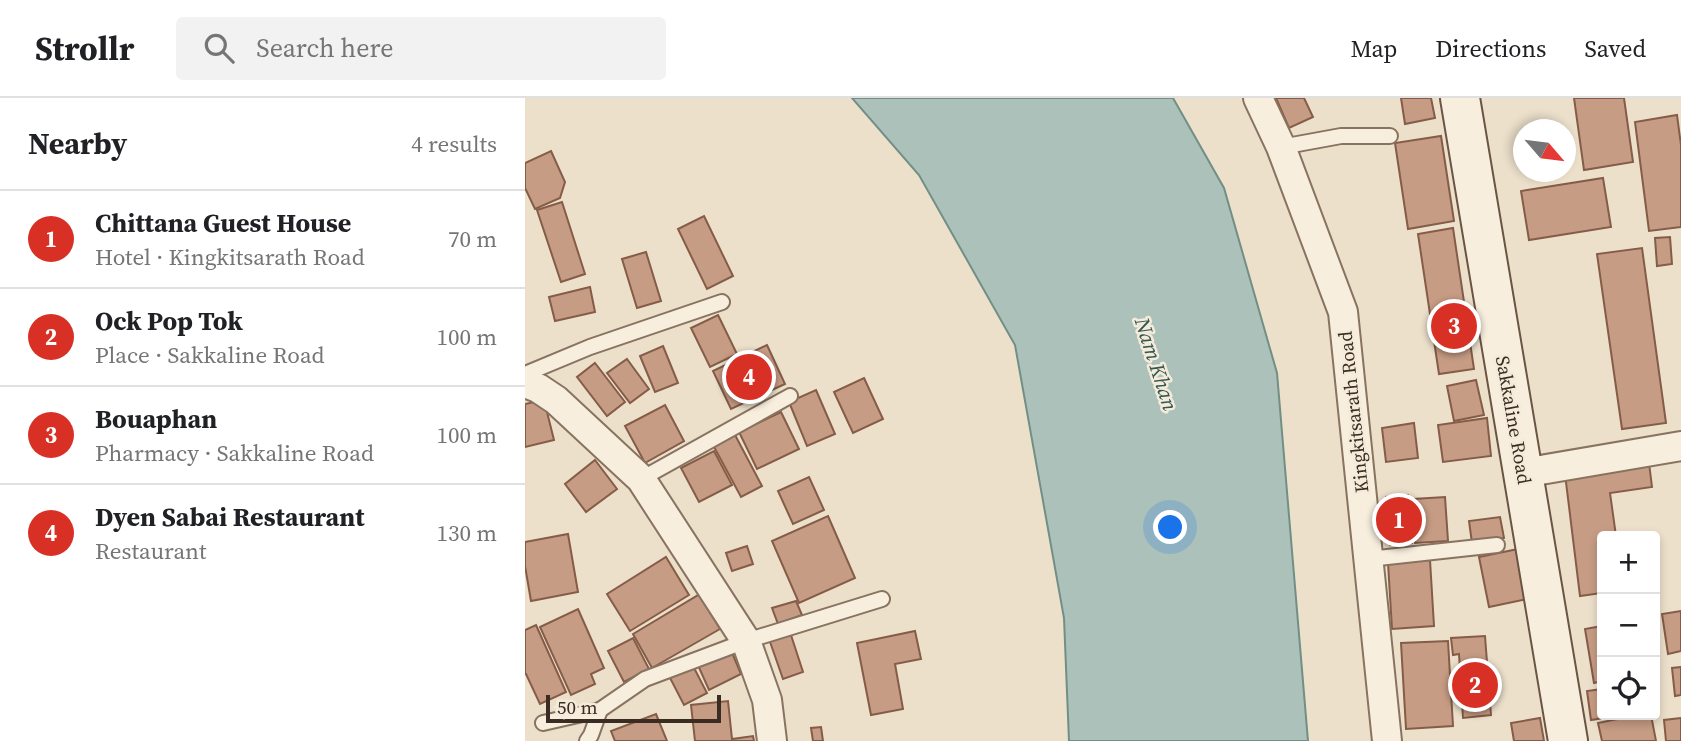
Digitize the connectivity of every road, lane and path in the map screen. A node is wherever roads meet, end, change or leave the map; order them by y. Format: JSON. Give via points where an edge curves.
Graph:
{"nodes":[{"id":1,"x":1258,"y":98,"type":"edge"},
{"id":2,"x":1460,"y":98,"type":"edge"},
{"id":3,"x":1390,"y":136,"type":"dead end"},
{"id":4,"x":1281,"y":147,"type":"junction"},
{"id":5,"x":722,"y":302,"type":"dead end"},
{"id":6,"x":525,"y":374,"type":"edge"},
{"id":7,"x":525,"y":383,"type":"edge"},
{"id":8,"x":790,"y":396,"type":"dead end"},
{"id":9,"x":1681,"y":446,"type":"edge"},
{"id":10,"x":1523,"y":473,"type":"junction"},
{"id":11,"x":642,"y":480,"type":"junction"},
{"id":12,"x":1497,"y":545,"type":"dead end"},
{"id":13,"x":1369,"y":559,"type":"junction"},
{"id":14,"x":882,"y":599,"type":"dead end"},
{"id":15,"x":746,"y":641,"type":"junction"},
{"id":16,"x":600,"y":710,"type":"junction"},
{"id":17,"x":543,"y":723,"type":"dead end"},
{"id":18,"x":587,"y":741,"type":"edge"},
{"id":19,"x":772,"y":741,"type":"edge"},
{"id":20,"x":1387,"y":741,"type":"edge"},
{"id":21,"x":1568,"y":741,"type":"edge"}],
"edges":[{"from":1,"to":4,"type":"street","name":"Kingkitsarath Road"},
{"from":2,"to":10,"type":"main road","name":"Sakkaline Road"},
{"from":3,"to":4,"type":"lane","via":[[1342,136]]},
{"from":4,"to":13,"type":"street","name":"Kingkitsarath Road","via":[[1343,312]]},
{"from":5,"to":6,"type":"lane"},
{"from":7,"to":11,"type":"street","via":[[556,400]]},
{"from":8,"to":11,"type":"lane"},
{"from":9,"to":10,"type":"street"},
{"from":10,"to":21,"type":"main road","name":"Sakkaline Road","via":[[1527,541]]},
{"from":11,"to":15,"type":"street"},
{"from":12,"to":13,"type":"lane"},
{"from":13,"to":20,"type":"street","name":"Kingkitsarath Road"},
{"from":14,"to":15,"type":"lane"},
{"from":15,"to":16,"type":"lane","via":[[645,679]]},
{"from":15,"to":19,"type":"street","via":[[767,701]]},
{"from":16,"to":17,"type":"lane"},
{"from":16,"to":18,"type":"lane"}]}
